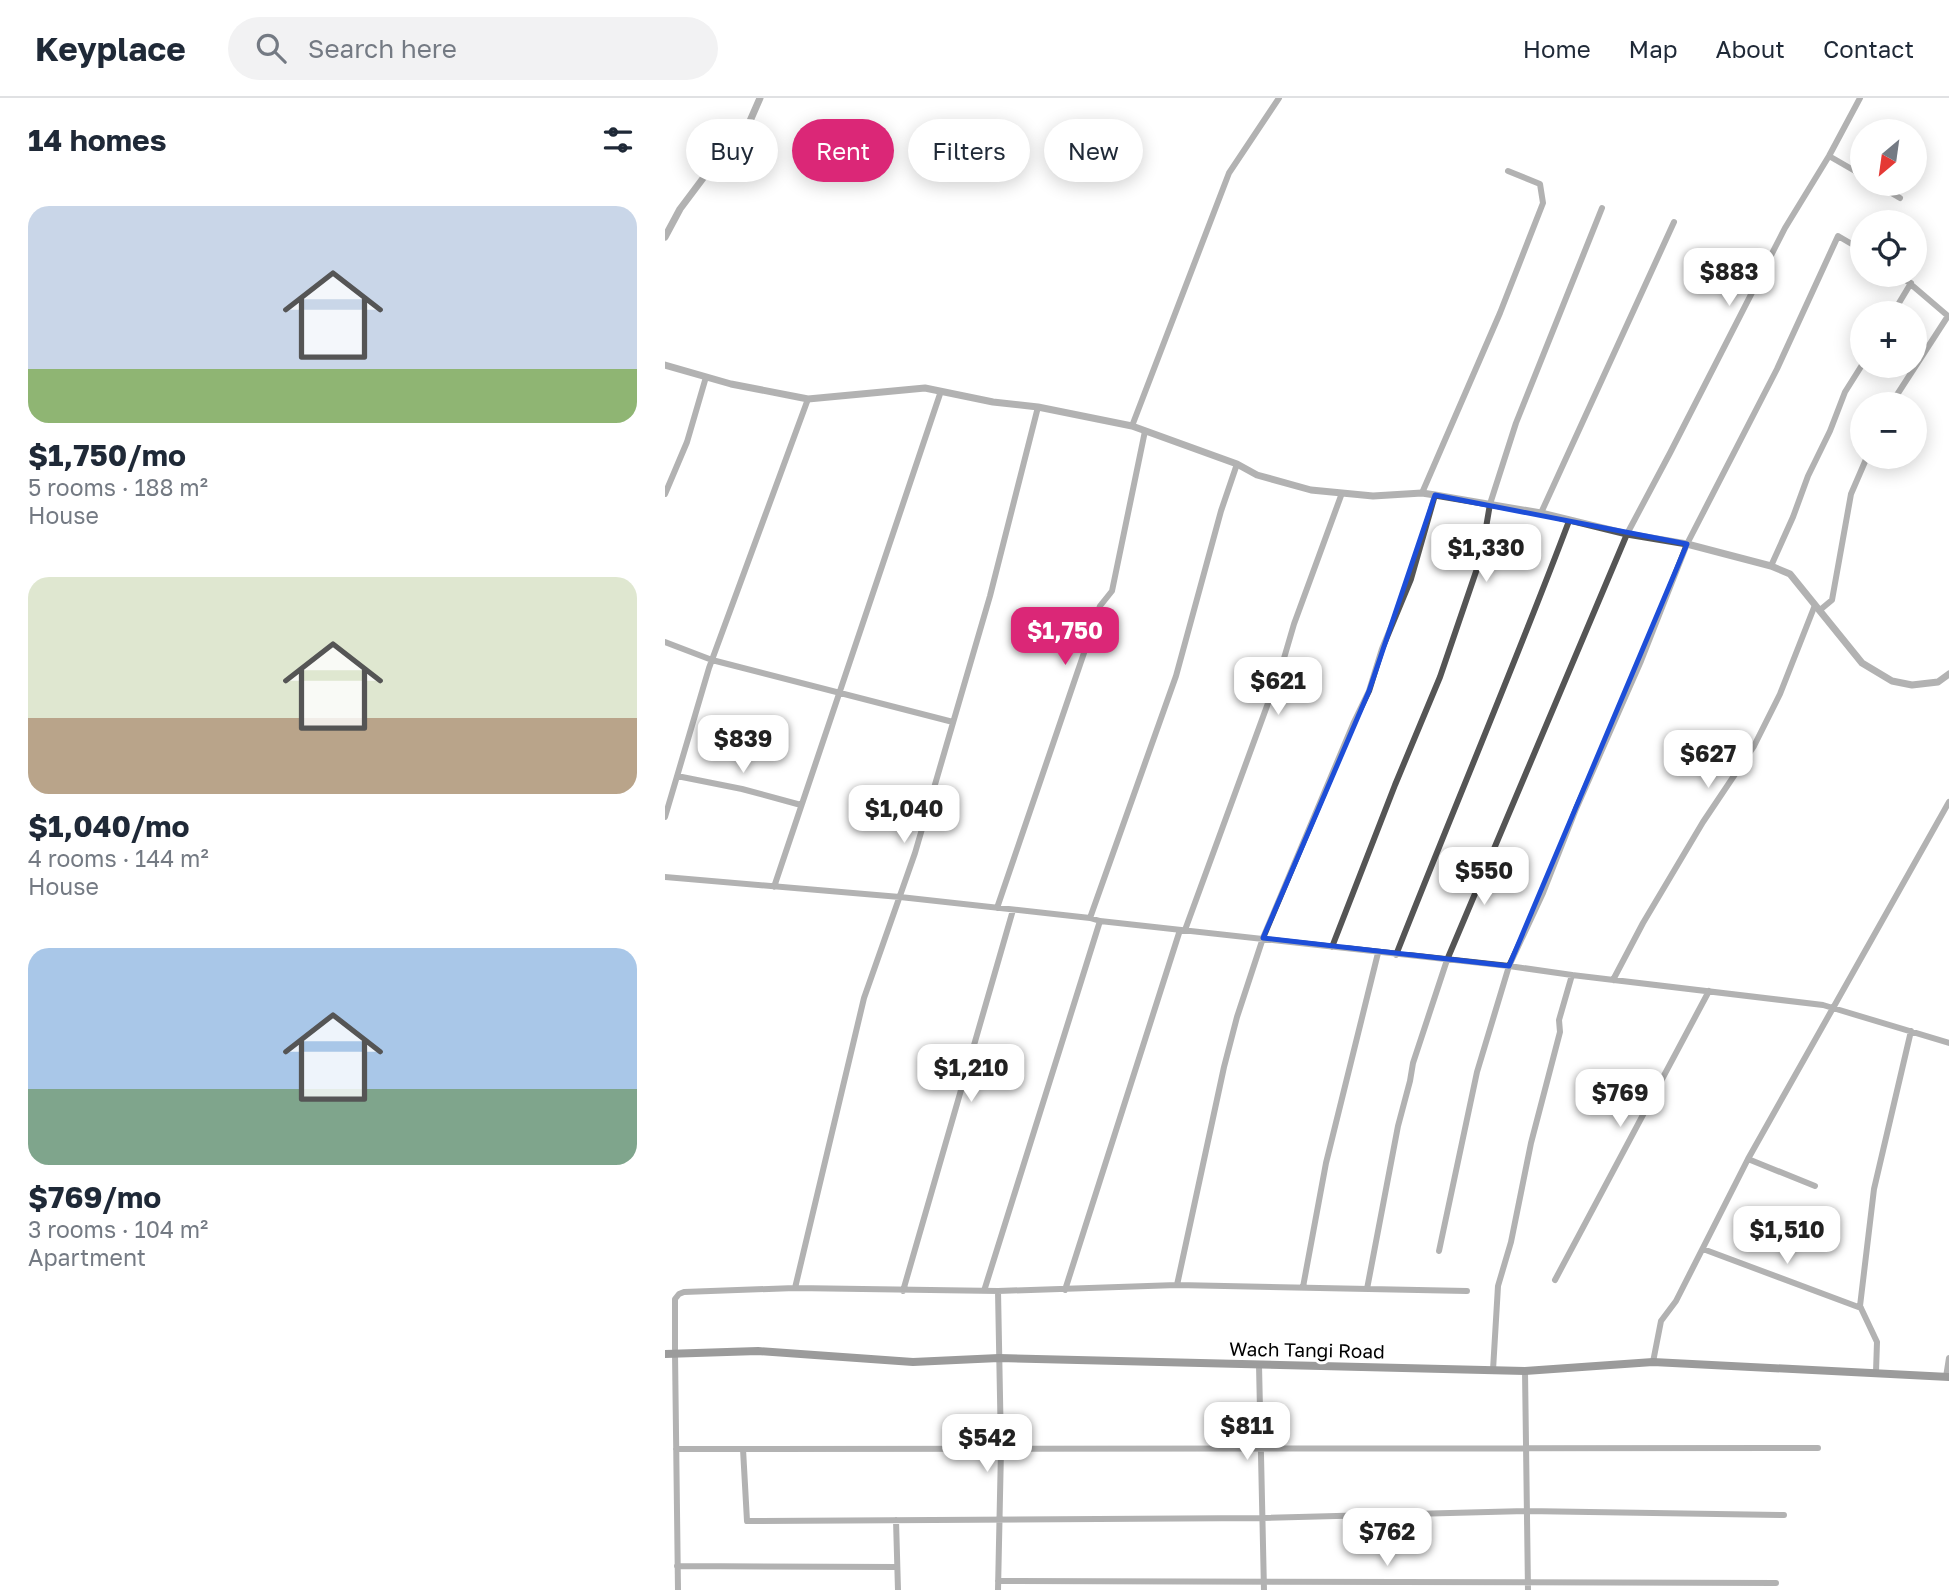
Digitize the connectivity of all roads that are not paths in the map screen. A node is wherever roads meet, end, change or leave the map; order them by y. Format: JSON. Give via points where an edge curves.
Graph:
{"nodes":[{"id":1,"x":760,"y":98,"type":"edge"},
{"id":2,"x":1279,"y":98,"type":"edge"},
{"id":3,"x":1860,"y":98,"type":"edge"},
{"id":4,"x":1829,"y":156,"type":"junction"},
{"id":5,"x":1850,"y":168,"type":"edge"},
{"id":6,"x":1508,"y":171,"type":"dead end"},
{"id":7,"x":1897,"y":196,"type":"edge"},
{"id":8,"x":1900,"y":198,"type":"dead end"},
{"id":9,"x":1602,"y":208,"type":"dead end"},
{"id":10,"x":1674,"y":222,"type":"dead end"},
{"id":11,"x":665,"y":237,"type":"edge"},
{"id":12,"x":1850,"y":243,"type":"edge"},
{"id":13,"x":1915,"y":287,"type":"edge"},
{"id":14,"x":665,"y":365,"type":"edge"},
{"id":15,"x":706,"y":377,"type":"junction"},
{"id":16,"x":1854,"y":378,"type":"edge"},
{"id":17,"x":941,"y":391,"type":"junction"},
{"id":18,"x":1899,"y":392,"type":"edge"},
{"id":19,"x":808,"y":399,"type":"junction"},
{"id":20,"x":1038,"y":407,"type":"junction"},
{"id":21,"x":1132,"y":426,"type":"junction"},
{"id":22,"x":1145,"y":431,"type":"junction"},
{"id":23,"x":1237,"y":464,"type":"junction"},
{"id":24,"x":1862,"y":469,"type":"edge"},
{"id":25,"x":1342,"y":493,"type":"junction"},
{"id":26,"x":1422,"y":493,"type":"junction"},
{"id":27,"x":665,"y":494,"type":"edge"},
{"id":28,"x":1435,"y":495,"type":"junction"},
{"id":29,"x":1490,"y":504,"type":"junction"},
{"id":30,"x":1541,"y":513,"type":"junction"},
{"id":31,"x":1569,"y":521,"type":"junction"},
{"id":32,"x":1627,"y":534,"type":"junction"},
{"id":33,"x":1687,"y":544,"type":"junction"},
{"id":34,"x":1771,"y":566,"type":"junction"},
{"id":35,"x":1817,"y":608,"type":"junction"},
{"id":36,"x":665,"y":642,"type":"edge"},
{"id":37,"x":712,"y":660,"type":"junction"},
{"id":38,"x":1949,"y":674,"type":"edge"},
{"id":39,"x":839,"y":693,"type":"junction"},
{"id":40,"x":953,"y":722,"type":"junction"},
{"id":41,"x":677,"y":776,"type":"junction"},
{"id":42,"x":1949,"y":802,"type":"edge"},
{"id":43,"x":801,"y":805,"type":"junction"},
{"id":44,"x":665,"y":817,"type":"edge"},
{"id":45,"x":665,"y":877,"type":"edge"},
{"id":46,"x":774,"y":887,"type":"junction"},
{"id":47,"x":899,"y":897,"type":"junction"},
{"id":48,"x":997,"y":908,"type":"junction"},
{"id":49,"x":1013,"y":909,"type":"junction"},
{"id":50,"x":1090,"y":918,"type":"junction"},
{"id":51,"x":1100,"y":921,"type":"junction"},
{"id":52,"x":1183,"y":930,"type":"junction"},
{"id":53,"x":1262,"y":938,"type":"junction"},
{"id":54,"x":1332,"y":947,"type":"junction"},
{"id":55,"x":1378,"y":953,"type":"junction"},
{"id":56,"x":1396,"y":955,"type":"junction"},
{"id":57,"x":1447,"y":960,"type":"junction"},
{"id":58,"x":1509,"y":966,"type":"junction"},
{"id":59,"x":1572,"y":975,"type":"junction"},
{"id":60,"x":1613,"y":980,"type":"junction"},
{"id":61,"x":1709,"y":991,"type":"junction"},
{"id":62,"x":1833,"y":1008,"type":"junction"},
{"id":63,"x":1911,"y":1031,"type":"junction"},
{"id":64,"x":1949,"y":1043,"type":"edge"},
{"id":65,"x":1748,"y":1159,"type":"junction"},
{"id":66,"x":1815,"y":1186,"type":"dead end"},
{"id":67,"x":1703,"y":1249,"type":"junction"},
{"id":68,"x":1439,"y":1251,"type":"dead end"},
{"id":69,"x":1555,"y":1280,"type":"dead end"},
{"id":70,"x":1177,"y":1285,"type":"junction"},
{"id":71,"x":1303,"y":1287,"type":"junction"},
{"id":72,"x":795,"y":1288,"type":"junction"},
{"id":73,"x":1367,"y":1289,"type":"junction"},
{"id":74,"x":903,"y":1290,"type":"junction"},
{"id":75,"x":984,"y":1290,"type":"junction"},
{"id":76,"x":1065,"y":1290,"type":"junction"},
{"id":77,"x":998,"y":1291,"type":"junction"},
{"id":78,"x":1467,"y":1291,"type":"dead end"},
{"id":79,"x":1861,"y":1308,"type":"junction"},
{"id":80,"x":672,"y":1352,"type":"edge"},
{"id":81,"x":999,"y":1358,"type":"junction"},
{"id":82,"x":1949,"y":1358,"type":"edge"},
{"id":83,"x":1653,"y":1362,"type":"junction"},
{"id":84,"x":1259,"y":1365,"type":"junction"},
{"id":85,"x":1493,"y":1370,"type":"junction"},
{"id":86,"x":1525,"y":1371,"type":"junction"},
{"id":87,"x":1876,"y":1372,"type":"junction"},
{"id":88,"x":1947,"y":1377,"type":"edge"},
{"id":89,"x":1261,"y":1448,"type":"junction"},
{"id":90,"x":1526,"y":1448,"type":"junction"},
{"id":91,"x":1818,"y":1448,"type":"dead end"},
{"id":92,"x":676,"y":1449,"type":"junction"},
{"id":93,"x":743,"y":1449,"type":"junction"},
{"id":94,"x":1001,"y":1449,"type":"junction"},
{"id":95,"x":1526,"y":1511,"type":"junction"},
{"id":96,"x":1784,"y":1515,"type":"dead end"},
{"id":97,"x":1262,"y":1518,"type":"junction"},
{"id":98,"x":999,"y":1519,"type":"junction"},
{"id":99,"x":896,"y":1520,"type":"junction"},
{"id":100,"x":677,"y":1566,"type":"junction"},
{"id":101,"x":897,"y":1567,"type":"junction"},
{"id":102,"x":998,"y":1581,"type":"junction"},
{"id":103,"x":1264,"y":1582,"type":"junction"},
{"id":104,"x":1776,"y":1583,"type":"dead end"},
{"id":105,"x":1528,"y":1586,"type":"edge"},
{"id":106,"x":678,"y":1590,"type":"edge"},
{"id":107,"x":898,"y":1590,"type":"edge"},
{"id":108,"x":998,"y":1590,"type":"edge"},
{"id":109,"x":1264,"y":1590,"type":"edge"}],
"edges":[{"from":1,"to":11,"type":"street","via":[[743,137],[704,177]]},
{"from":2,"to":21,"type":"street","via":[[1229,173]]},
{"from":3,"to":4,"type":"street"},
{"from":4,"to":5,"type":"street"},
{"from":4,"to":32,"type":"street","via":[[1785,228]]},
{"from":6,"to":26,"type":"street","via":[[1540,184],[1543,203]]},
{"from":7,"to":8,"type":"street"},
{"from":9,"to":29,"type":"street","via":[[1516,423]]},
{"from":10,"to":30,"type":"street"},
{"from":12,"to":33,"type":"street","via":[[1838,236],[1777,369]]},
{"from":13,"to":18,"type":"street","via":[[1948,316]]},
{"from":14,"to":15,"type":"street"},
{"from":15,"to":19,"type":"street"},
{"from":15,"to":27,"type":"street","via":[[687,442]]},
{"from":16,"to":34,"type":"street"},
{"from":17,"to":19,"type":"street","via":[[925,388]]},
{"from":17,"to":20,"type":"street"},
{"from":17,"to":39,"type":"street"},
{"from":19,"to":37,"type":"street"},
{"from":20,"to":21,"type":"street"},
{"from":20,"to":40,"type":"street"},
{"from":21,"to":22,"type":"street"},
{"from":22,"to":23,"type":"street"},
{"from":22,"to":48,"type":"street","via":[[1112,591],[1100,606]]},
{"from":23,"to":25,"type":"street","via":[[1311,491]]},
{"from":23,"to":50,"type":"street","via":[[1176,676]]},
{"from":24,"to":35,"type":"street","via":[[1851,494],[1832,600]]},
{"from":25,"to":26,"type":"street"},
{"from":25,"to":52,"type":"street"},
{"from":26,"to":28,"type":"street"},
{"from":28,"to":29,"type":"street"},
{"from":28,"to":53,"type":"street","via":[[1411,579],[1369,691]]},
{"from":29,"to":30,"type":"street"},
{"from":29,"to":54,"type":"street","via":[[1481,557],[1440,677]]},
{"from":30,"to":31,"type":"street"},
{"from":31,"to":32,"type":"street"},
{"from":31,"to":56,"type":"street"},
{"from":32,"to":33,"type":"street"},
{"from":32,"to":57,"type":"street"},
{"from":33,"to":34,"type":"street"},
{"from":33,"to":58,"type":"street"},
{"from":34,"to":35,"type":"street","via":[[1790,574]]},
{"from":35,"to":38,"type":"street","via":[[1862,663],[1892,681],[1912,685],[1938,682]]},
{"from":35,"to":60,"type":"street","via":[[1754,746],[1703,822]]},
{"from":36,"to":37,"type":"street"},
{"from":37,"to":39,"type":"street"},
{"from":37,"to":41,"type":"street"},
{"from":39,"to":40,"type":"street"},
{"from":39,"to":43,"type":"street"},
{"from":40,"to":47,"type":"street"},
{"from":41,"to":43,"type":"street"},
{"from":41,"to":44,"type":"street"},
{"from":42,"to":62,"type":"street"},
{"from":43,"to":46,"type":"street"},
{"from":45,"to":46,"type":"street"},
{"from":46,"to":47,"type":"street"},
{"from":47,"to":48,"type":"street"},
{"from":47,"to":72,"type":"street","via":[[864,998]]},
{"from":48,"to":49,"type":"street"},
{"from":49,"to":50,"type":"street"},
{"from":49,"to":74,"type":"street"},
{"from":50,"to":51,"type":"street"},
{"from":51,"to":52,"type":"street"},
{"from":51,"to":75,"type":"street"},
{"from":52,"to":53,"type":"street"},
{"from":52,"to":76,"type":"street"},
{"from":53,"to":54,"type":"street"},
{"from":53,"to":70,"type":"street","via":[[1224,1067]]},
{"from":54,"to":55,"type":"street"},
{"from":55,"to":56,"type":"street"},
{"from":55,"to":71,"type":"street","via":[[1326,1163]]},
{"from":56,"to":57,"type":"street"},
{"from":57,"to":58,"type":"street"},
{"from":57,"to":73,"type":"street","via":[[1413,1063]]},
{"from":58,"to":59,"type":"street"},
{"from":58,"to":68,"type":"street","via":[[1477,1072]]},
{"from":59,"to":60,"type":"street"},
{"from":59,"to":85,"type":"street","via":[[1498,1286]]},
{"from":60,"to":61,"type":"street"},
{"from":61,"to":62,"type":"street"},
{"from":61,"to":69,"type":"street"},
{"from":62,"to":63,"type":"street"},
{"from":62,"to":65,"type":"street"},
{"from":63,"to":64,"type":"street"},
{"from":63,"to":79,"type":"street","via":[[1874,1189]]},
{"from":65,"to":66,"type":"street"},
{"from":65,"to":67,"type":"street"},
{"from":67,"to":79,"type":"street"},
{"from":67,"to":83,"type":"street","via":[[1661,1321]]},
{"from":70,"to":71,"type":"street"},
{"from":70,"to":76,"type":"street"},
{"from":71,"to":73,"type":"street"},
{"from":72,"to":74,"type":"street"},
{"from":72,"to":80,"type":"street","via":[[679,1294]]},
{"from":73,"to":78,"type":"street"},
{"from":74,"to":75,"type":"street"},
{"from":75,"to":77,"type":"street"},
{"from":76,"to":77,"type":"street"},
{"from":77,"to":81,"type":"street"},
{"from":79,"to":87,"type":"street","via":[[1877,1342]]},
{"from":80,"to":81,"type":"main road","name":"Wach Tangi Road","via":[[758,1351],[913,1362]]},
{"from":80,"to":92,"type":"street"},
{"from":81,"to":84,"type":"main road","name":"Wach Tangi Road"},
{"from":81,"to":94,"type":"street"},
{"from":82,"to":88,"type":"street"},
{"from":83,"to":86,"type":"main road","name":"Wach Tangi Road"},
{"from":83,"to":87,"type":"main road","name":"Wach Tangi Road"},
{"from":84,"to":85,"type":"main road","name":"Wach Tangi Road"},
{"from":84,"to":89,"type":"street"},
{"from":85,"to":86,"type":"main road","name":"Wach Tangi Road"},
{"from":86,"to":90,"type":"street"},
{"from":87,"to":88,"type":"main road","name":"Wach Tangi Road"},
{"from":89,"to":90,"type":"street"},
{"from":89,"to":94,"type":"street"},
{"from":89,"to":97,"type":"street"},
{"from":90,"to":91,"type":"street"},
{"from":90,"to":95,"type":"street"},
{"from":92,"to":93,"type":"street"},
{"from":92,"to":100,"type":"street"},
{"from":93,"to":94,"type":"street"},
{"from":93,"to":99,"type":"street","via":[[747,1521]]},
{"from":94,"to":98,"type":"street"},
{"from":95,"to":96,"type":"street"},
{"from":95,"to":97,"type":"street"},
{"from":95,"to":105,"type":"street"},
{"from":97,"to":98,"type":"street"},
{"from":97,"to":103,"type":"street"},
{"from":98,"to":99,"type":"street"},
{"from":98,"to":102,"type":"street"},
{"from":99,"to":101,"type":"street"},
{"from":100,"to":101,"type":"street"},
{"from":100,"to":106,"type":"street"},
{"from":101,"to":107,"type":"street"},
{"from":102,"to":103,"type":"street"},
{"from":102,"to":108,"type":"street"},
{"from":103,"to":105,"type":"street"},
{"from":103,"to":109,"type":"street"},
{"from":104,"to":105,"type":"street"}]}
